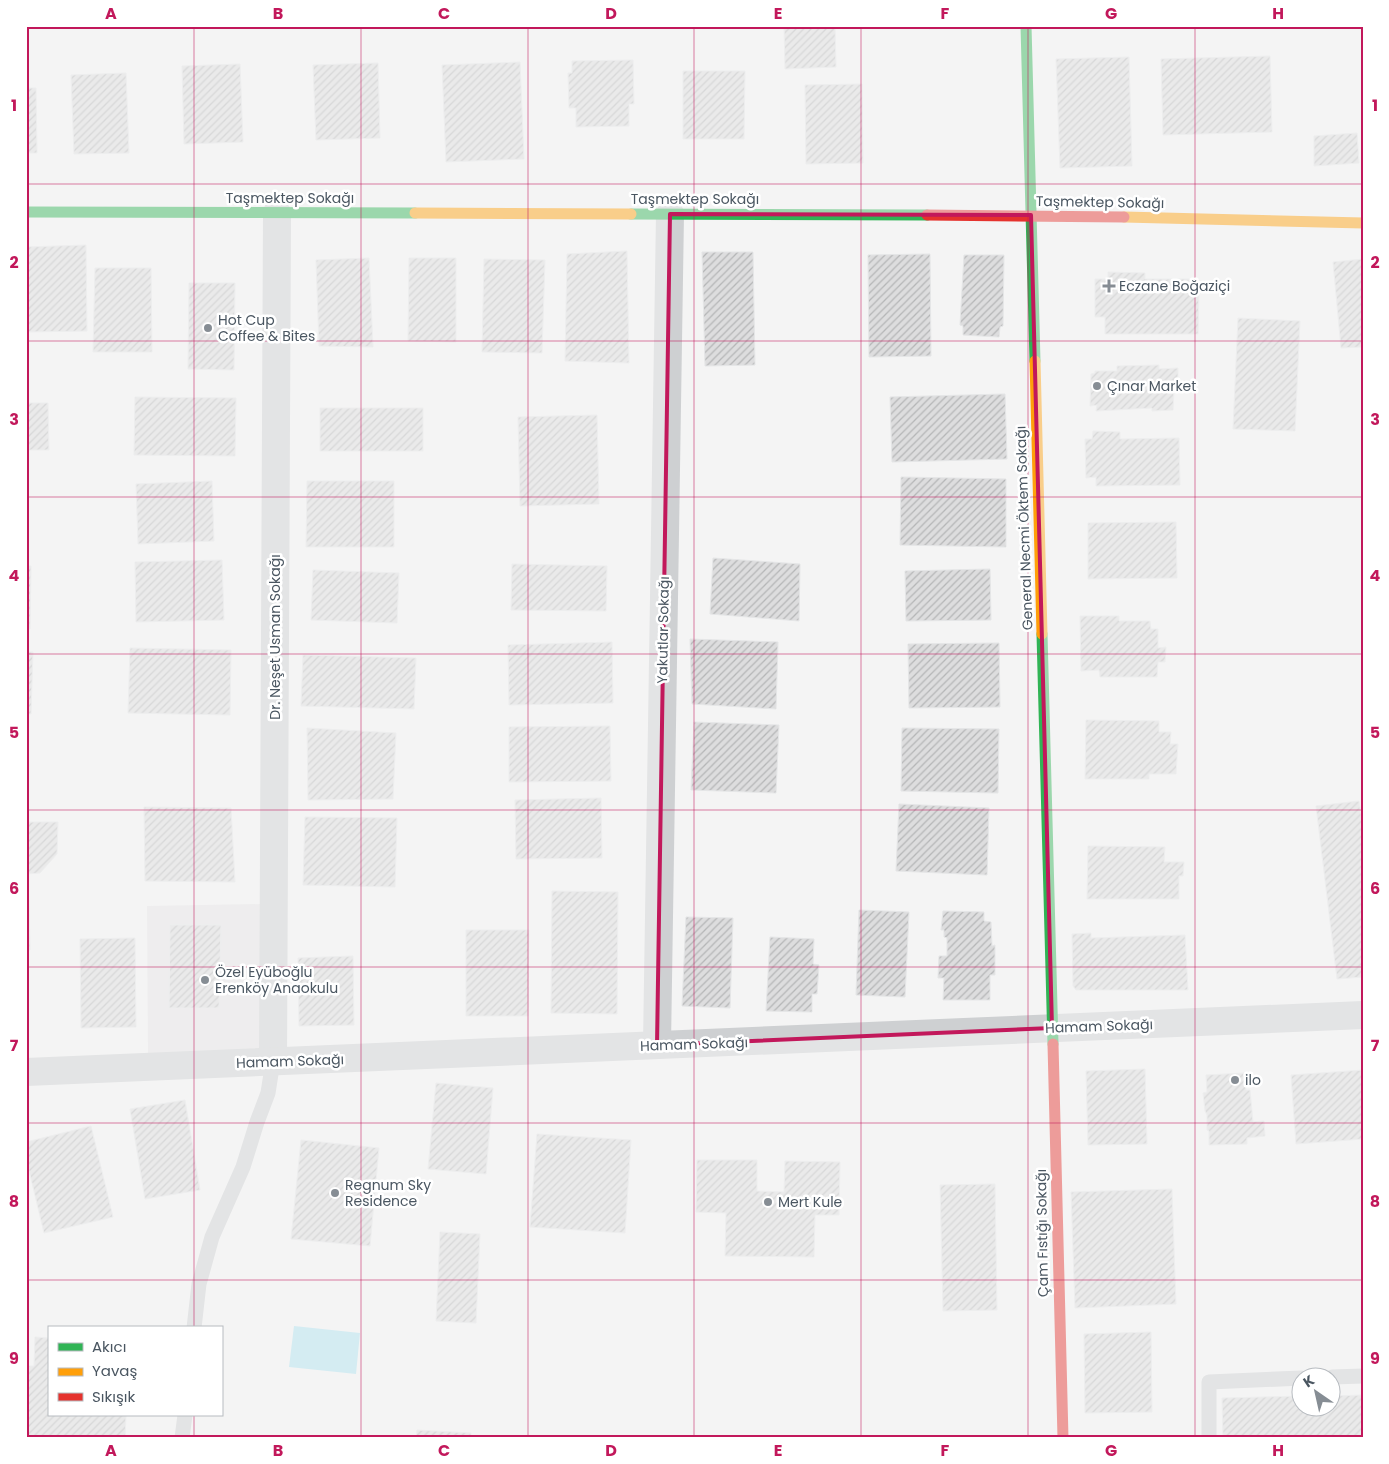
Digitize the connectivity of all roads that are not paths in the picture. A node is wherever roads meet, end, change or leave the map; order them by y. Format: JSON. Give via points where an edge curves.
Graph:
{"nodes":[{"id":1,"x":1026,"y":26,"type":"edge"},
{"id":2,"x":26,"y":212,"type":"edge"},
{"id":3,"x":277,"y":213,"type":"junction"},
{"id":4,"x":670,"y":214,"type":"junction"},
{"id":5,"x":1031,"y":215,"type":"junction"},
{"id":6,"x":1363,"y":224,"type":"edge"},
{"id":7,"x":1363,"y":1015,"type":"edge"},
{"id":8,"x":1052,"y":1028,"type":"junction"},
{"id":9,"x":657,"y":1045,"type":"junction"},
{"id":10,"x":273,"y":1061,"type":"junction"},
{"id":11,"x":26,"y":1072,"type":"edge"},
{"id":12,"x":194,"y":1326,"type":"edge"},
{"id":13,"x":1363,"y":1376,"type":"edge"},
{"id":14,"x":1342,"y":1377,"type":"edge"},
{"id":15,"x":1292,"y":1378,"type":"edge"},
{"id":16,"x":185,"y":1416,"type":"edge"},
{"id":17,"x":182,"y":1438,"type":"edge"},
{"id":18,"x":1063,"y":1438,"type":"edge"},
{"id":19,"x":1209,"y":1438,"type":"edge"}],
"edges":[{"from":1,"to":5,"type":"street","name":"General Necmi Öktem Sokağı"},
{"from":2,"to":3,"type":"street","name":"Taşmektep Sokağı"},
{"from":3,"to":4,"type":"street","name":"Taşmektep Sokağı"},
{"from":3,"to":10,"type":"street","name":"Dr. Neşet Usman Sokağı"},
{"from":4,"to":5,"type":"street","name":"Taşmektep Sokağı"},
{"from":4,"to":9,"type":"street","name":"Yakutlar Sokağı"},
{"from":5,"to":6,"type":"street","name":"Taşmektep Sokağı"},
{"from":5,"to":8,"type":"street","name":"General Necmi Öktem Sokağı"},
{"from":7,"to":8,"type":"street","name":"Hamam Sokağı"},
{"from":8,"to":9,"type":"street","name":"Hamam Sokağı"},
{"from":8,"to":18,"type":"street","name":"Çam Fıstığı Sokağı"},
{"from":9,"to":10,"type":"street","name":"Hamam Sokağı"},
{"from":10,"to":11,"type":"street","name":"Hamam Sokağı"},
{"from":10,"to":12,"type":"lane","via":[[268,1093],[243,1167],[212,1237],[199,1284]]},
{"from":13,"to":14,"type":"lane"},
{"from":15,"to":19,"type":"lane","via":[[1209,1382]]},
{"from":16,"to":17,"type":"lane"}]}
